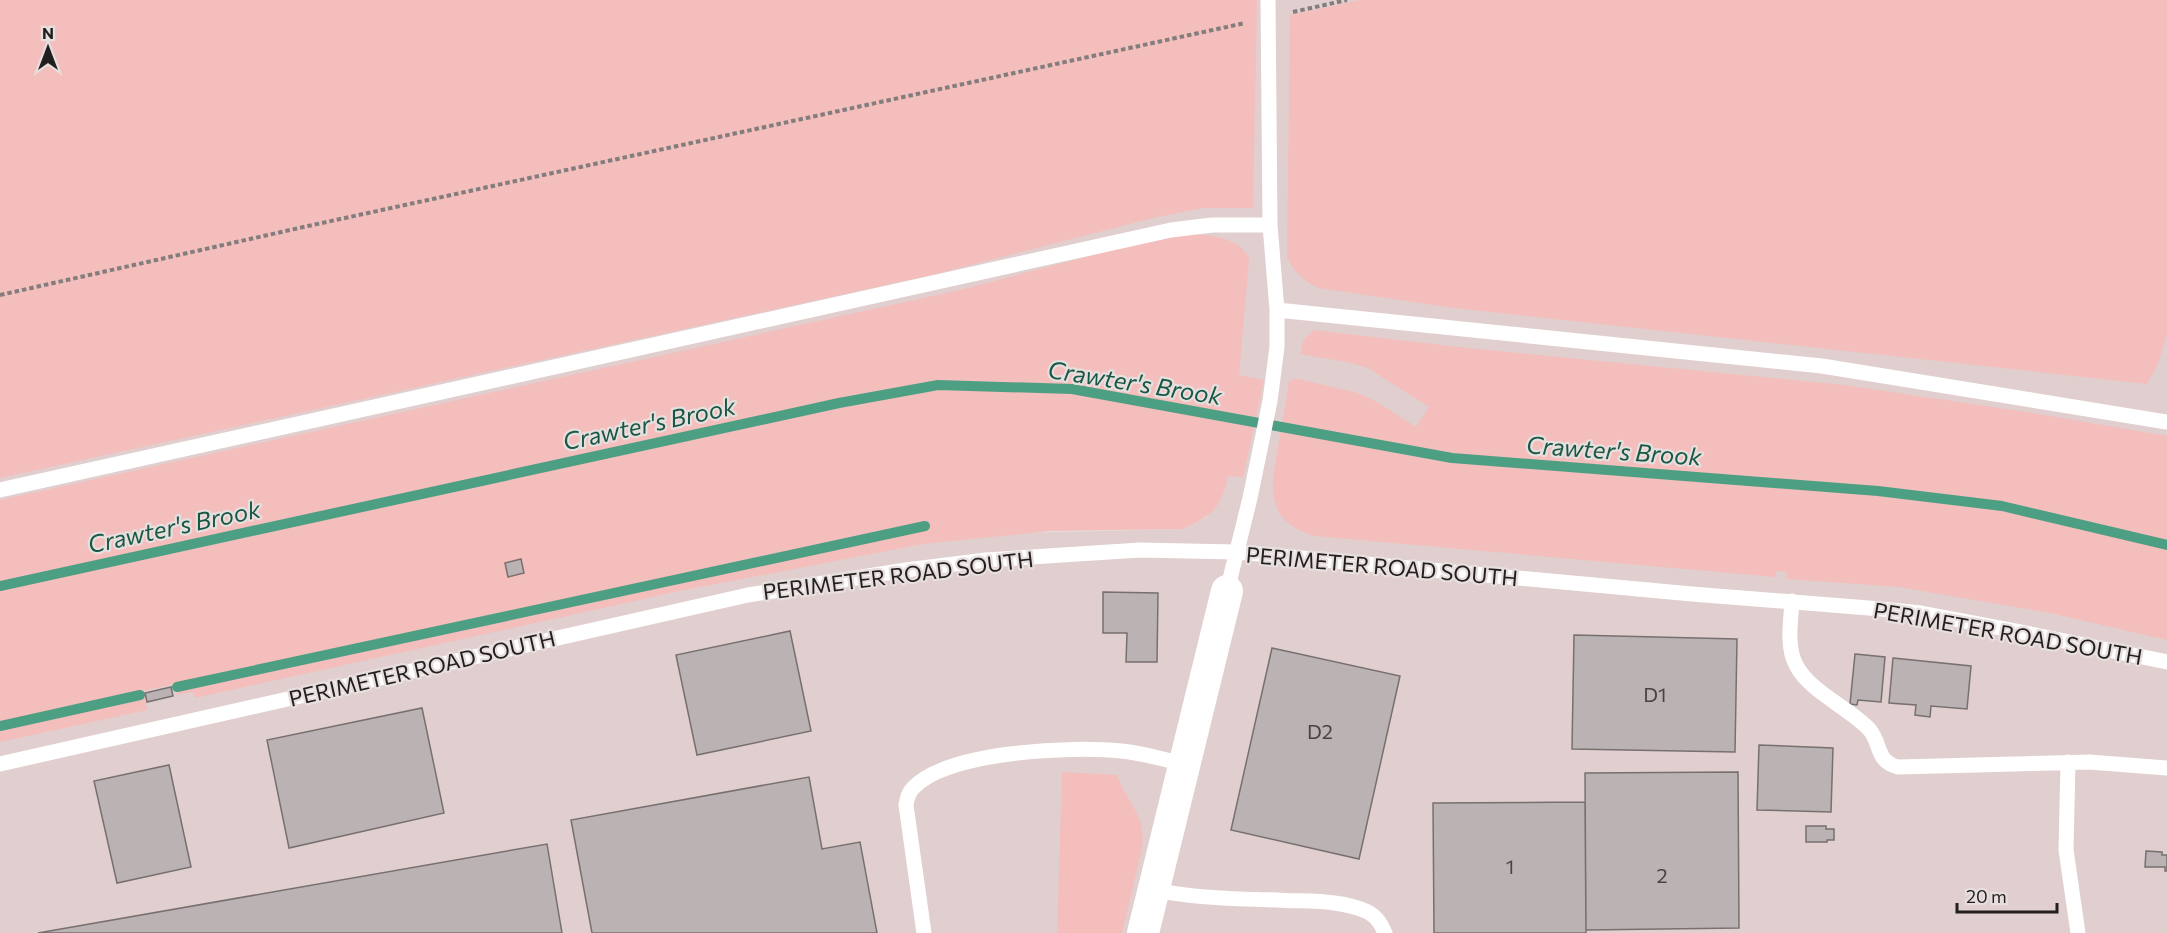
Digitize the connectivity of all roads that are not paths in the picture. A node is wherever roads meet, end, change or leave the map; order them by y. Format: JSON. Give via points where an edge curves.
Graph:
{"nodes":[{"id":1,"x":1268,"y":0,"type":"edge"},
{"id":2,"x":1270,"y":225,"type":"junction"},
{"id":3,"x":1277,"y":310,"type":"junction"},
{"id":4,"x":2167,"y":422,"type":"edge"},
{"id":5,"x":0,"y":490,"type":"edge"},
{"id":6,"x":1236,"y":552,"type":"junction"},
{"id":7,"x":1227,"y":591,"type":"joint"},
{"id":8,"x":1792,"y":601,"type":"junction"},
{"id":9,"x":2167,"y":662,"type":"edge"},
{"id":10,"x":2068,"y":762,"type":"junction"},
{"id":11,"x":0,"y":764,"type":"edge"},
{"id":12,"x":1184,"y":764,"type":"junction"},
{"id":13,"x":2167,"y":768,"type":"edge"},
{"id":14,"x":1154,"y":890,"type":"junction"},
{"id":15,"x":924,"y":933,"type":"edge"},
{"id":16,"x":1143,"y":933,"type":"edge"},
{"id":17,"x":1385,"y":933,"type":"edge"},
{"id":18,"x":2078,"y":933,"type":"edge"}],
"edges":[{"from":1,"to":2,"type":"lane"},
{"from":2,"to":3,"type":"lane"},
{"from":2,"to":5,"type":"lane","via":[[1171,230]]},
{"from":3,"to":4,"type":"lane","via":[[1822,366]]},
{"from":3,"to":6,"type":"lane","via":[[1270,400]]},
{"from":6,"to":7,"type":"lane"},
{"from":6,"to":8,"type":"lane","name":"PERIMETER ROAD SOUTH"},
{"from":6,"to":11,"type":"lane","name":"PERIMETER ROAD SOUTH","via":[[1140,550],[986,560],[748,595]]},
{"from":7,"to":12,"type":"street"},
{"from":8,"to":9,"type":"lane","name":"PERIMETER ROAD SOUTH","via":[[1921,613]]},
{"from":8,"to":10,"type":"lane","via":[[1791,641],[1796,666],[1868,728],[1881,756],[1891,765]]},
{"from":10,"to":13,"type":"lane"},
{"from":10,"to":18,"type":"lane","via":[[2066,850]]},
{"from":12,"to":14,"type":"street"},
{"from":12,"to":15,"type":"lane","via":[[1124,751],[1067,749],[993,757],[955,766],[924,780],[908,795],[906,805]]},
{"from":14,"to":16,"type":"street"},
{"from":14,"to":17,"type":"lane","via":[[1200,897],[1341,904],[1374,917]]}]}
